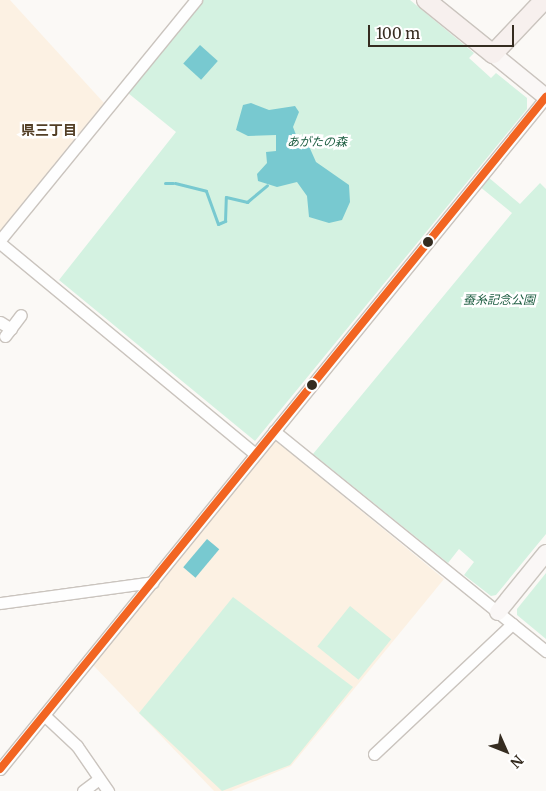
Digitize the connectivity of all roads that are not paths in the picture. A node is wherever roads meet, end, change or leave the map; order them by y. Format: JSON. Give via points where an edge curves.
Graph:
{"nodes":[{"id":1,"x":196,"y":0,"type":"edge"},
{"id":2,"x":426,"y":0,"type":"edge"},
{"id":3,"x":544,"y":0,"type":"edge"},
{"id":4,"x":493,"y":54,"type":"junction"},
{"id":5,"x":546,"y":97,"type":"edge"},
{"id":6,"x":0,"y":241,"type":"edge"},
{"id":7,"x":21,"y":315,"type":"dead end"},
{"id":8,"x":0,"y":322,"type":"edge"},
{"id":9,"x":274,"y":431,"type":"junction"},
{"id":10,"x":254,"y":453,"type":"junction"},
{"id":11,"x":546,"y":554,"type":"edge"},
{"id":12,"x":153,"y":582,"type":"junction"},
{"id":13,"x":0,"y":603,"type":"edge"},
{"id":14,"x":498,"y":612,"type":"junction"},
{"id":15,"x":512,"y":624,"type":"junction"},
{"id":16,"x":546,"y":651,"type":"edge"},
{"id":17,"x":44,"y":715,"type":"junction"},
{"id":18,"x":374,"y":754,"type":"dead end"},
{"id":19,"x":0,"y":770,"type":"edge"},
{"id":20,"x":99,"y":779,"type":"junction"},
{"id":21,"x":83,"y":791,"type":"edge"},
{"id":22,"x":108,"y":791,"type":"edge"}],
"edges":[{"from":1,"to":6,"type":"street"},
{"from":2,"to":4,"type":"main road"},
{"from":3,"to":4,"type":"main road"},
{"from":4,"to":5,"type":"street"},
{"from":5,"to":9,"type":"street"},
{"from":6,"to":10,"type":"street"},
{"from":7,"to":8,"type":"street","via":[[8,332]]},
{"from":9,"to":10,"type":"street"},
{"from":9,"to":14,"type":"street"},
{"from":10,"to":12,"type":"street"},
{"from":11,"to":14,"type":"street"},
{"from":12,"to":13,"type":"street"},
{"from":12,"to":17,"type":"street"},
{"from":14,"to":15,"type":"street"},
{"from":15,"to":16,"type":"street"},
{"from":15,"to":18,"type":"street"},
{"from":17,"to":19,"type":"street"},
{"from":17,"to":20,"type":"street","via":[[77,746]]},
{"from":20,"to":21,"type":"street"},
{"from":20,"to":22,"type":"street"}]}
